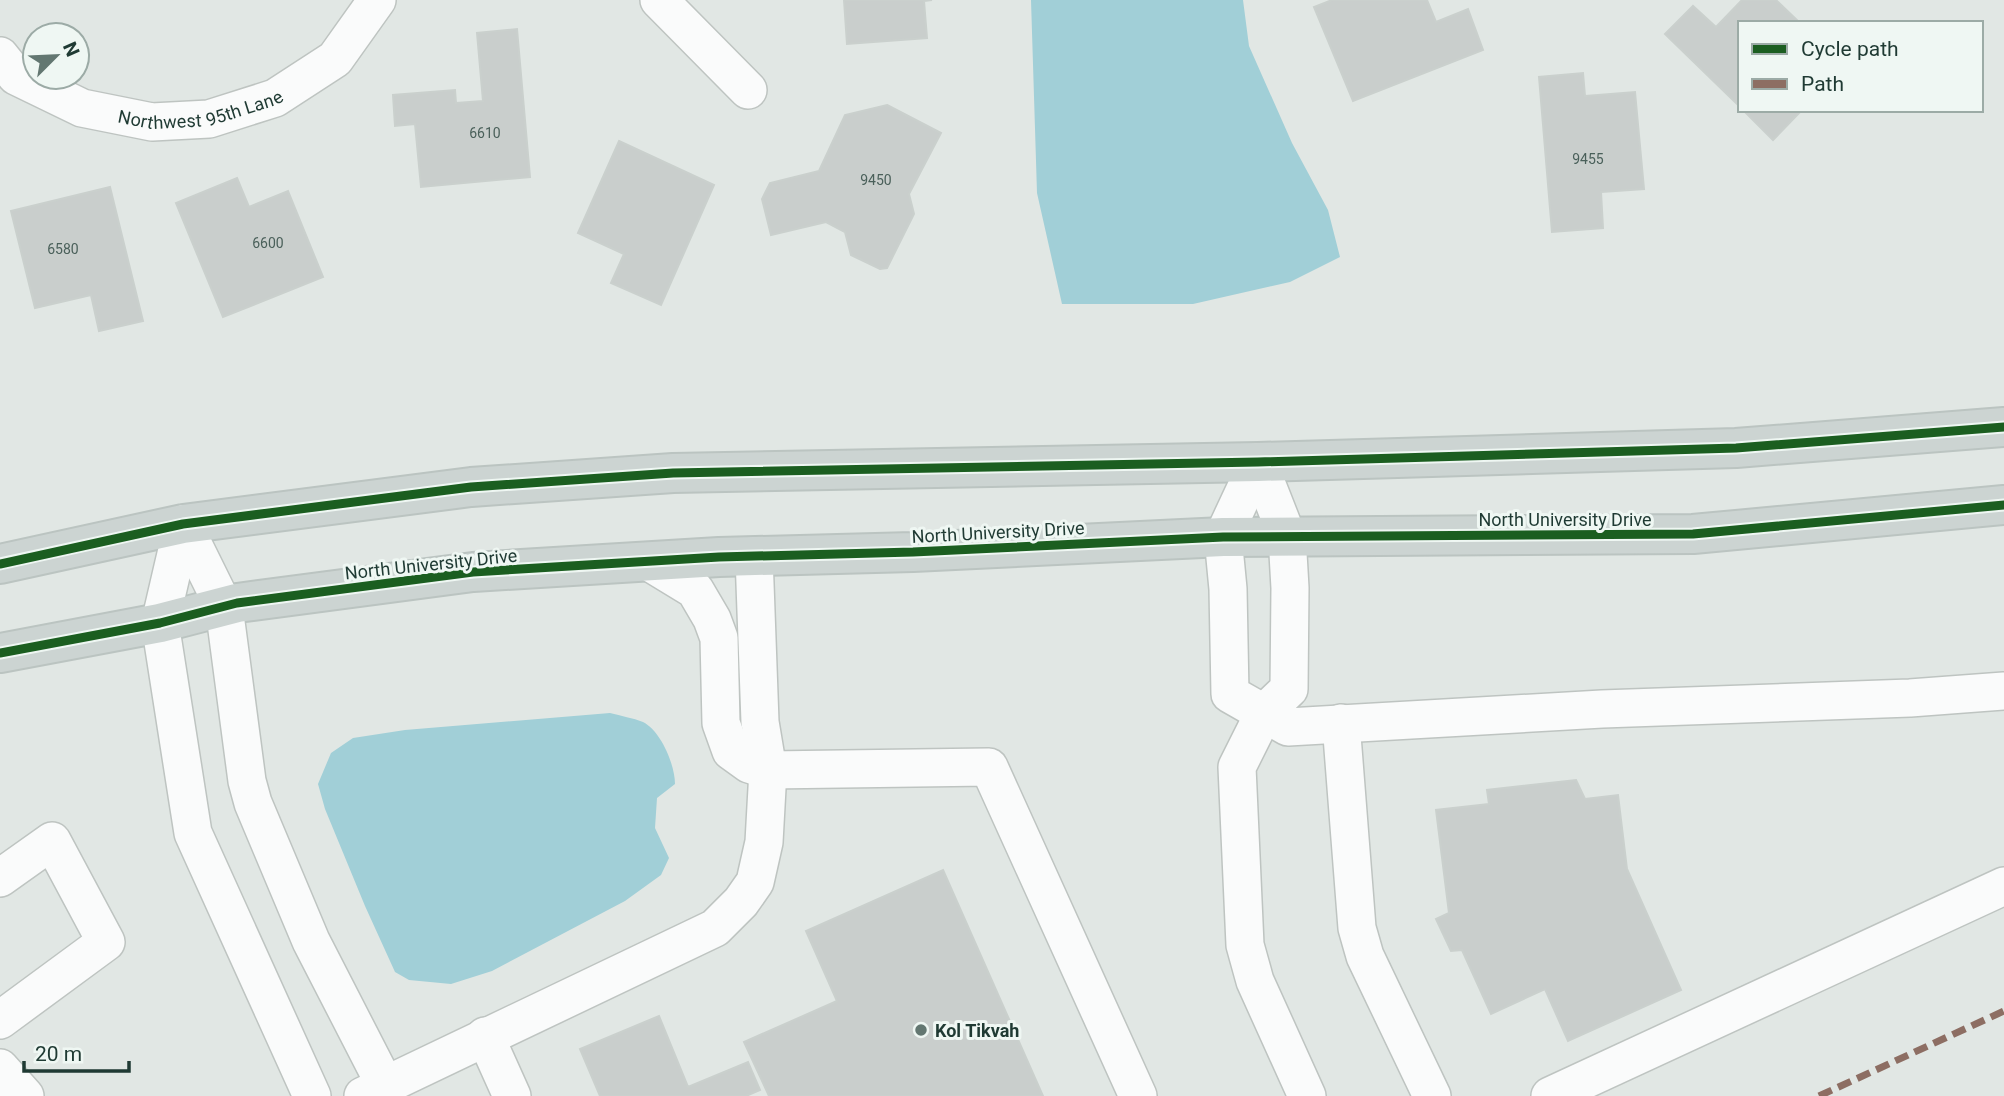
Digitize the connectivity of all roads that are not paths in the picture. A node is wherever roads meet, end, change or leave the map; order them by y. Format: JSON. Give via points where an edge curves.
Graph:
{"nodes":[{"id":1,"x":377,"y":0,"type":"edge"},
{"id":2,"x":659,"y":0,"type":"edge"},
{"id":3,"x":5,"y":75,"type":"edge"},
{"id":4,"x":747,"y":90,"type":"dead end"},
{"id":5,"x":2004,"y":427,"type":"edge"},
{"id":6,"x":1258,"y":462,"type":"junction"},
{"id":7,"x":2004,"y":505,"type":"edge"},
{"id":8,"x":183,"y":524,"type":"junction"},
{"id":9,"x":1287,"y":536,"type":"junction"},
{"id":10,"x":1223,"y":537,"type":"junction"},
{"id":11,"x":754,"y":556,"type":"junction"},
{"id":12,"x":649,"y":562,"type":"junction"},
{"id":13,"x":0,"y":564,"type":"edge"},
{"id":14,"x":224,"y":607,"type":"junction"},
{"id":15,"x":160,"y":623,"type":"junction"},
{"id":16,"x":0,"y":653,"type":"edge"},
{"id":17,"x":2004,"y":691,"type":"edge"},
{"id":18,"x":1264,"y":713,"type":"junction"},
{"id":19,"x":1341,"y":723,"type":"junction"},
{"id":20,"x":768,"y":770,"type":"junction"},
{"id":21,"x":0,"y":878,"type":"edge"},
{"id":22,"x":2004,"y":886,"type":"edge"},
{"id":23,"x":0,"y":1020,"type":"edge"},
{"id":24,"x":485,"y":1036,"type":"junction"},
{"id":25,"x":0,"y":1068,"type":"edge"},
{"id":26,"x":374,"y":1090,"type":"edge"},
{"id":27,"x":25,"y":1096,"type":"edge"},
{"id":28,"x":312,"y":1096,"type":"edge"},
{"id":29,"x":512,"y":1096,"type":"edge"},
{"id":30,"x":1139,"y":1096,"type":"edge"},
{"id":31,"x":1307,"y":1096,"type":"edge"},
{"id":32,"x":1432,"y":1096,"type":"edge"},
{"id":33,"x":1550,"y":1096,"type":"edge"}],
"edges":[{"from":1,"to":3,"type":"street","name":"Northwest 95th Lane","via":[[335,59],[275,98],[209,119],[152,122],[82,108]]},
{"from":2,"to":4,"type":"street"},
{"from":5,"to":6,"type":"main road","via":[[1735,448]]},
{"from":6,"to":8,"type":"main road","via":[[673,473],[471,486]]},
{"from":6,"to":9,"type":"street"},
{"from":6,"to":10,"type":"street"},
{"from":7,"to":9,"type":"main road","name":"North University Drive","via":[[1693,534]]},
{"from":8,"to":13,"type":"main road"},
{"from":8,"to":14,"type":"street"},
{"from":8,"to":15,"type":"street"},
{"from":9,"to":10,"type":"main road","name":"North University Drive"},
{"from":9,"to":18,"type":"street","via":[[1289,689]]},
{"from":10,"to":11,"type":"main road","name":"North University Drive"},
{"from":10,"to":18,"type":"street","via":[[1230,694]]},
{"from":11,"to":12,"type":"main road","name":"North University Drive"},
{"from":11,"to":20,"type":"street","via":[[760,722]]},
{"from":12,"to":14,"type":"main road","name":"North University Drive","via":[[472,572]]},
{"from":12,"to":20,"type":"street","via":[[695,590],[712,618],[719,638],[724,732],[731,751]]},
{"from":14,"to":15,"type":"main road","name":"North University Drive"},
{"from":14,"to":26,"type":"street","via":[[253,803]]},
{"from":15,"to":16,"type":"main road","name":"North University Drive"},
{"from":15,"to":28,"type":"street","via":[[193,834]]},
{"from":17,"to":19,"type":"street"},
{"from":18,"to":19,"type":"street","via":[[1288,726]]},
{"from":18,"to":31,"type":"street","via":[[1237,767],[1245,945],[1255,981]]},
{"from":19,"to":32,"type":"street","via":[[1357,928]]},
{"from":20,"to":24,"type":"street","via":[[764,842],[755,882],[715,928]]},
{"from":20,"to":30,"type":"street","via":[[989,766]]},
{"from":21,"to":23,"type":"street","via":[[52,841],[106,942]]},
{"from":22,"to":33,"type":"street"},
{"from":24,"to":26,"type":"street"},
{"from":24,"to":29,"type":"street"},
{"from":25,"to":27,"type":"street"}]}
